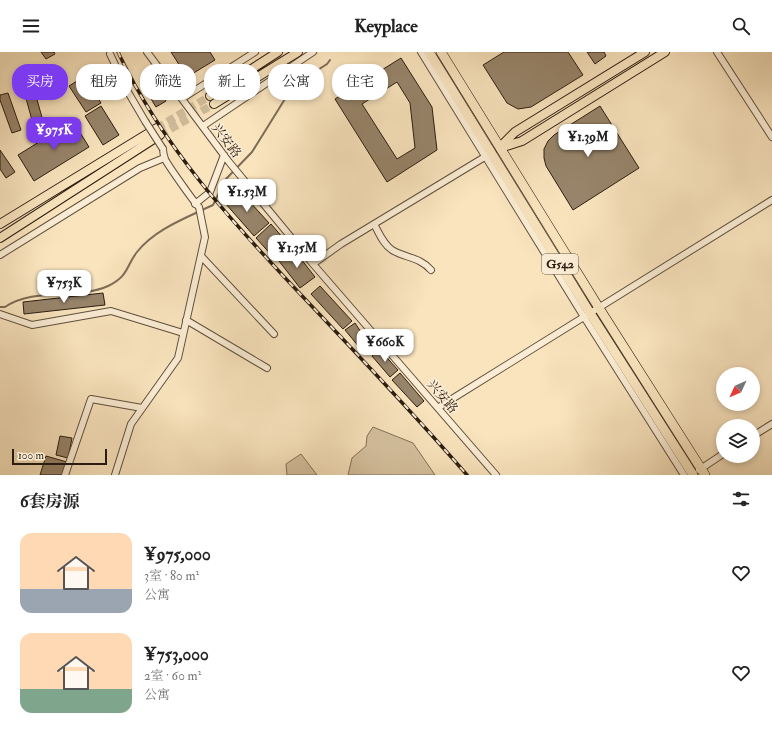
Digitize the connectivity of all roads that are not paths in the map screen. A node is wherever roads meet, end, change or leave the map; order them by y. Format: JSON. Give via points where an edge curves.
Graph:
{"nodes":[{"id":1,"x":147,"y":52,"type":"edge"},
{"id":2,"x":255,"y":52,"type":"edge"},
{"id":3,"x":278,"y":52,"type":"edge"},
{"id":4,"x":298,"y":52,"type":"edge"},
{"id":5,"x":313,"y":52,"type":"edge"},
{"id":6,"x":420,"y":52,"type":"edge"},
{"id":7,"x":429,"y":52,"type":"edge"},
{"id":8,"x":441,"y":52,"type":"edge"},
{"id":9,"x":645,"y":52,"type":"edge"},
{"id":10,"x":665,"y":52,"type":"edge"},
{"id":11,"x":717,"y":52,"type":"edge"},
{"id":12,"x":110,"y":54,"type":"dead end"},
{"id":13,"x":156,"y":64,"type":"edge"},
{"id":14,"x":259,"y":64,"type":"edge"},
{"id":15,"x":196,"y":90,"type":"edge"},
{"id":16,"x":184,"y":100,"type":"edge"},
{"id":17,"x":214,"y":104,"type":"tunnel mouth"},
{"id":18,"x":203,"y":126,"type":"junction"},
{"id":19,"x":772,"y":138,"type":"edge"},
{"id":20,"x":500,"y":148,"type":"junction"},
{"id":21,"x":224,"y":155,"type":"junction"},
{"id":22,"x":488,"y":155,"type":"junction"},
{"id":23,"x":164,"y":158,"type":"junction"},
{"id":24,"x":772,"y":200,"type":"edge"},
{"id":25,"x":197,"y":206,"type":"junction"},
{"id":26,"x":0,"y":224,"type":"edge"},
{"id":27,"x":374,"y":224,"type":"junction"},
{"id":28,"x":0,"y":238,"type":"edge"},
{"id":29,"x":0,"y":255,"type":"edge"},
{"id":30,"x":201,"y":256,"type":"junction"},
{"id":31,"x":313,"y":264,"type":"junction"},
{"id":32,"x":431,"y":270,"type":"dead end"},
{"id":33,"x":599,"y":308,"type":"junction"},
{"id":34,"x":0,"y":314,"type":"edge"},
{"id":35,"x":587,"y":315,"type":"junction"},
{"id":36,"x":186,"y":320,"type":"junction"},
{"id":37,"x":183,"y":333,"type":"junction"},
{"id":38,"x":274,"y":334,"type":"dead end"},
{"id":39,"x":267,"y":368,"type":"dead end"},
{"id":40,"x":439,"y":407,"type":"junction"},
{"id":41,"x":142,"y":408,"type":"junction"},
{"id":42,"x":772,"y":424,"type":"edge"},
{"id":43,"x":760,"y":432,"type":"edge"},
{"id":44,"x":716,"y":460,"type":"edge"},
{"id":45,"x":703,"y":472,"type":"edge"},
{"id":46,"x":66,"y":475,"type":"edge"},
{"id":47,"x":115,"y":475,"type":"edge"},
{"id":48,"x":496,"y":475,"type":"edge"},
{"id":49,"x":690,"y":475,"type":"edge"}],
"edges":[{"from":1,"to":13,"type":"street","name":"兴安路"},
{"from":2,"to":15,"type":"street"},
{"from":3,"to":14,"type":"main road"},
{"from":4,"to":17,"type":"main road"},
{"from":5,"to":18,"type":"street"},
{"from":6,"to":22,"type":"street"},
{"from":7,"to":22,"type":"highway","number":"G542"},
{"from":8,"to":20,"type":"highway","number":"G542"},
{"from":9,"to":20,"type":"main road","via":[[515,132]]},
{"from":10,"to":20,"type":"main road","via":[[522,141]]},
{"from":11,"to":19,"type":"street"},
{"from":12,"to":23,"type":"street","bridge":true,"via":[[128,92],[162,149]]},
{"from":16,"to":18,"type":"street","name":"兴安路"},
{"from":18,"to":21,"type":"street","name":"兴安路"},
{"from":20,"to":22,"type":"street"},
{"from":20,"to":33,"type":"highway","number":"G542"},
{"from":21,"to":25,"type":"street","via":[[210,192]]},
{"from":21,"to":31,"type":"street","name":"兴安路"},
{"from":22,"to":27,"type":"street"},
{"from":22,"to":35,"type":"highway","number":"G542"},
{"from":23,"to":25,"type":"street"},
{"from":23,"to":29,"type":"street","via":[[140,168]]},
{"from":24,"to":33,"type":"street"},
{"from":25,"to":30,"type":"street","via":[[206,237]]},
{"from":26,"to":28,"type":"main road","via":[[158,132]]},
{"from":27,"to":31,"type":"street"},
{"from":27,"to":32,"type":"street","via":[[391,249],[425,263]]},
{"from":30,"to":36,"type":"street"},
{"from":30,"to":38,"type":"street"},
{"from":31,"to":40,"type":"street","name":"兴安路"},
{"from":33,"to":35,"type":"street"},
{"from":33,"to":45,"type":"highway","number":"G542"},
{"from":34,"to":37,"type":"street","via":[[32,325],[111,311]]},
{"from":35,"to":40,"type":"street"},
{"from":35,"to":49,"type":"highway","number":"G542"},
{"from":36,"to":37,"type":"street"},
{"from":36,"to":39,"type":"street"},
{"from":37,"to":41,"type":"street","via":[[178,358]]},
{"from":40,"to":48,"type":"street","name":"兴安路"},
{"from":41,"to":46,"type":"street","via":[[91,399]]},
{"from":41,"to":47,"type":"street","via":[[131,424]]},
{"from":42,"to":43,"type":"street"},
{"from":44,"to":45,"type":"street"},
{"from":45,"to":49,"type":"street"}]}
